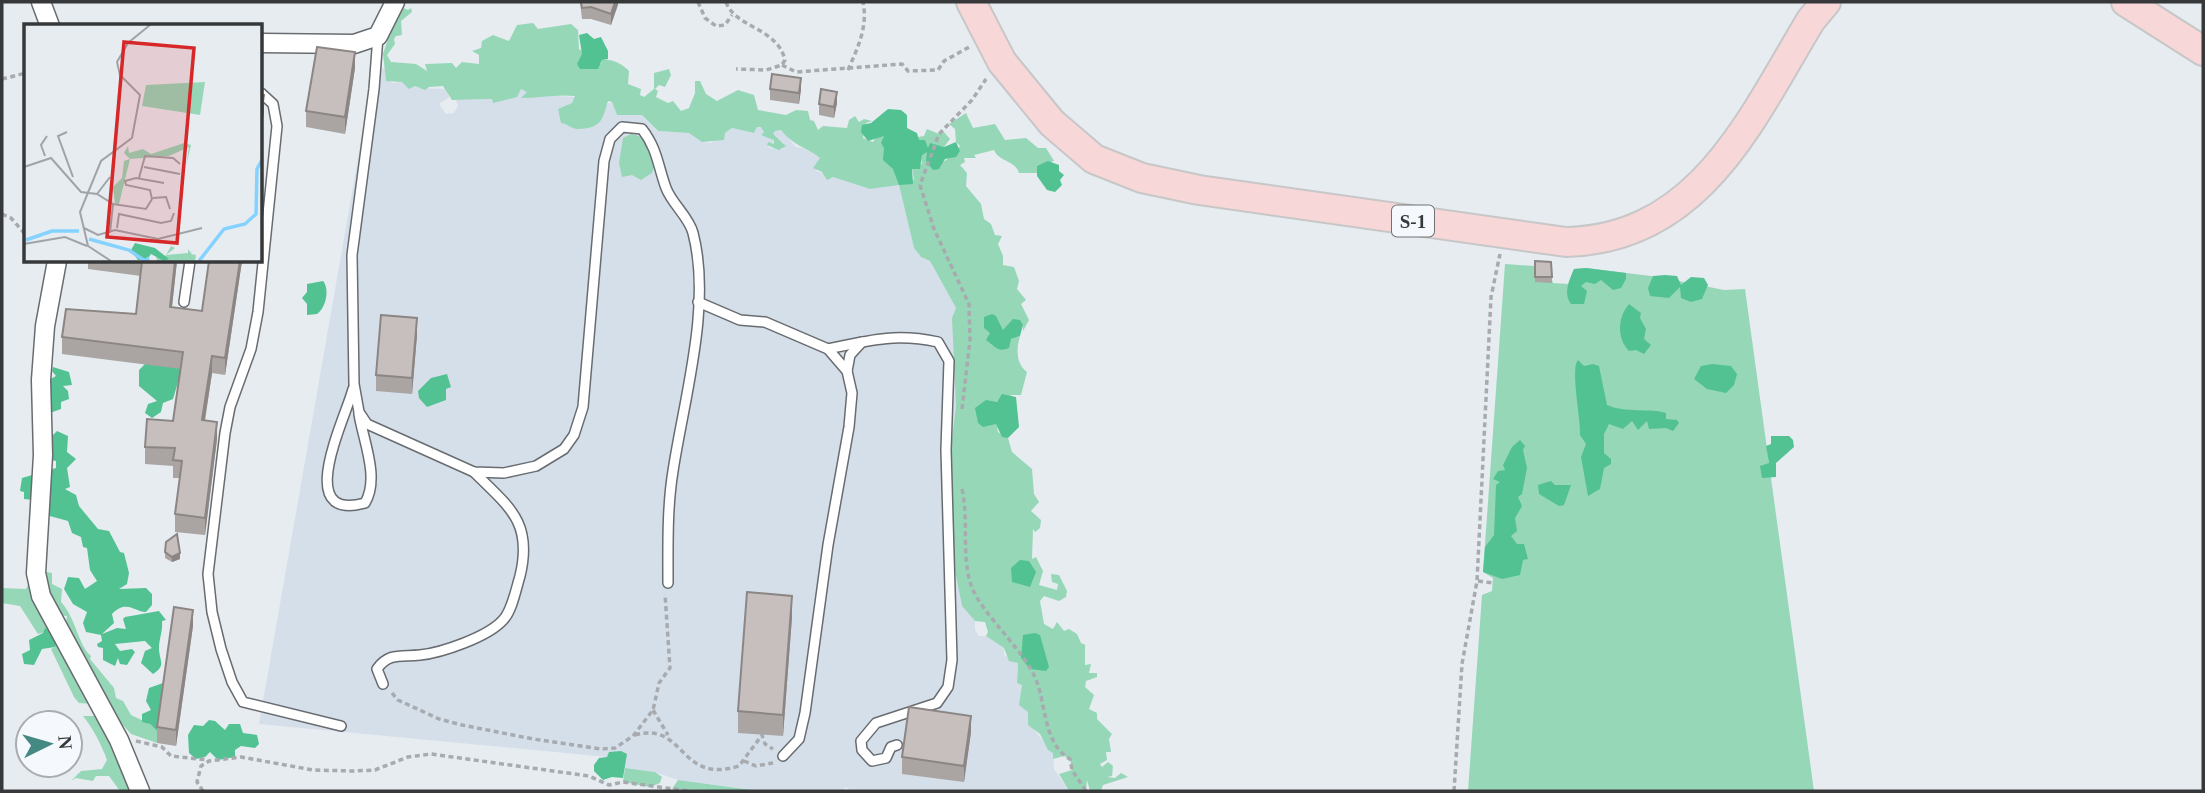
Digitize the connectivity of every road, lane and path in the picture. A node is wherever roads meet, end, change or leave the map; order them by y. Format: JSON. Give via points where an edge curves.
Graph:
{"nodes":[{"id":1,"x":41,"y":2,"type":"edge"},
{"id":2,"x":395,"y":2,"type":"edge"},
{"id":3,"x":698,"y":2,"type":"edge"},
{"id":4,"x":726,"y":2,"type":"edge"},
{"id":5,"x":863,"y":2,"type":"edge"},
{"id":6,"x":971,"y":2,"type":"edge"},
{"id":7,"x":1826,"y":2,"type":"edge"},
{"id":8,"x":2126,"y":2,"type":"edge"},
{"id":9,"x":733,"y":15,"type":"junction"},
{"id":10,"x":49,"y":24,"type":"edge"},
{"id":11,"x":378,"y":36,"type":"junction"},
{"id":12,"x":987,"y":37,"type":"junction"},
{"id":13,"x":262,"y":43,"type":"edge"},
{"id":14,"x":2203,"y":51,"type":"edge"},
{"id":15,"x":1002,"y":62,"type":"junction"},
{"id":16,"x":782,"y":65,"type":"junction"},
{"id":17,"x":736,"y":69,"type":"dead end"},
{"id":18,"x":848,"y":70,"type":"junction"},
{"id":19,"x":24,"y":74,"type":"edge"},
{"id":20,"x":2,"y":79,"type":"edge"},
{"id":21,"x":262,"y":94,"type":"edge"},
{"id":22,"x":2,"y":214,"type":"edge"},
{"id":23,"x":24,"y":229,"type":"edge"},
{"id":24,"x":1506,"y":234,"type":"junction"},
{"id":25,"x":57,"y":262,"type":"edge"},
{"id":26,"x":190,"y":262,"type":"edge"},
{"id":27,"x":184,"y":302,"type":"dead end"},
{"id":28,"x":698,"y":302,"type":"junction"},
{"id":29,"x":863,"y":342,"type":"junction"},
{"id":30,"x":828,"y":349,"type":"junction"},
{"id":31,"x":848,"y":370,"type":"junction"},
{"id":32,"x":354,"y":384,"type":"junction"},
{"id":33,"x":359,"y":412,"type":"junction"},
{"id":34,"x":960,"y":418,"type":"dead end"},
{"id":35,"x":474,"y":472,"type":"junction"},
{"id":36,"x":960,"y":482,"type":"dead end"},
{"id":37,"x":1477,"y":581,"type":"junction"},
{"id":38,"x":668,"y":583,"type":"joint"},
{"id":39,"x":1493,"y":583,"type":"dead end"},
{"id":40,"x":383,"y":684,"type":"joint"},
{"id":41,"x":653,"y":710,"type":"junction"},
{"id":42,"x":341,"y":726,"type":"dead end"},
{"id":43,"x":762,"y":734,"type":"dead end"},
{"id":44,"x":634,"y":736,"type":"junction"},
{"id":45,"x":129,"y":737,"type":"dead end"},
{"id":46,"x":669,"y":737,"type":"junction"},
{"id":47,"x":897,"y":745,"type":"dead end"},
{"id":48,"x":783,"y":756,"type":"joint"},
{"id":49,"x":209,"y":761,"type":"junction"},
{"id":50,"x":744,"y":761,"type":"junction"},
{"id":51,"x":140,"y":791,"type":"edge"},
{"id":52,"x":203,"y":791,"type":"edge"},
{"id":53,"x":688,"y":791,"type":"edge"},
{"id":54,"x":1086,"y":791,"type":"edge"},
{"id":55,"x":1454,"y":791,"type":"edge"}],
"edges":[{"from":1,"to":10,"type":"street"},
{"from":2,"to":11,"type":"street"},
{"from":3,"to":9,"type":"path","via":[[705,18],[716,26],[725,25]]},
{"from":4,"to":9,"type":"path"},
{"from":5,"to":18,"type":"path","via":[[861,39]]},
{"from":6,"to":12,"type":"main road","number":"S-1"},
{"from":7,"to":24,"type":"main road","number":"S-1","via":[[1731,153],[1696,191],[1623,234],[1594,241]]},
{"from":8,"to":14,"type":"main road"},
{"from":9,"to":16,"type":"path","via":[[772,36],[783,53]]},
{"from":11,"to":13,"type":"street","via":[[354,44]]},
{"from":11,"to":32,"type":"lane","via":[[352,255]]},
{"from":12,"to":15,"type":"main road","number":"S-1"},
{"from":12,"to":18,"type":"path","via":[[944,61],[937,70],[908,71],[902,64],[893,64]]},
{"from":15,"to":24,"type":"main road","number":"S-1","via":[[1052,123],[1094,159],[1142,178]]},
{"from":15,"to":34,"type":"path","via":[[939,134],[920,185],[934,229],[969,304],[966,393]]},
{"from":16,"to":17,"type":"path","via":[[766,70]]},
{"from":16,"to":18,"type":"path","via":[[796,72]]},
{"from":19,"to":20,"type":"path"},
{"from":21,"to":42,"type":"lane","via":[[273,104],[277,126],[259,299],[251,349],[225,433],[208,591],[221,649],[243,702]]},
{"from":22,"to":23,"type":"path"},
{"from":24,"to":37,"type":"path","via":[[1491,297]]},
{"from":25,"to":51,"type":"street","via":[[41,380],[43,455],[36,573],[41,596],[119,740]]},
{"from":26,"to":27,"type":"lane"},
{"from":28,"to":30,"type":"lane","via":[[740,320],[765,322]]},
{"from":28,"to":35,"type":"lane","via":[[692,228],[666,188],[653,143],[642,129],[622,127],[610,139],[604,162],[589,363],[583,407],[573,435],[552,460],[536,466],[504,474]]},
{"from":28,"to":38,"type":"lane","via":[[672,474]]},
{"from":29,"to":30,"type":"lane"},
{"from":29,"to":31,"type":"lane","via":[[850,355]]},
{"from":29,"to":47,"type":"lane","via":[[909,335],[938,342],[949,361],[946,450],[952,660],[943,697],[937,703],[876,723],[861,741],[872,761],[886,758]]},
{"from":30,"to":31,"type":"lane"},
{"from":31,"to":48,"type":"lane","via":[[852,393],[849,427],[806,713],[799,739]]},
{"from":32,"to":33,"type":"lane"},
{"from":32,"to":33,"type":"lane","via":[[326,477],[335,501],[345,505],[365,503],[370,494],[371,473]]},
{"from":33,"to":35,"type":"lane","via":[[367,424]]},
{"from":35,"to":40,"type":"lane","via":[[507,505],[521,524],[525,540],[516,589],[504,620],[437,652],[383,661],[377,669]]},
{"from":36,"to":54,"type":"path","via":[[972,587],[1037,681],[1051,735]]},
{"from":37,"to":39,"type":"path"},
{"from":37,"to":55,"type":"path","via":[[1462,664]]},
{"from":38,"to":41,"type":"path","via":[[664,601],[670,668],[659,683]]},
{"from":40,"to":44,"type":"path","via":[[398,700],[439,719],[474,727],[601,750],[615,748]]},
{"from":41,"to":44,"type":"path"},
{"from":41,"to":46,"type":"path"},
{"from":43,"to":50,"type":"path"},
{"from":44,"to":46,"type":"path","via":[[650,732]]},
{"from":45,"to":49,"type":"path","via":[[162,747],[171,756]]},
{"from":46,"to":50,"type":"path","via":[[697,766],[732,768]]},
{"from":48,"to":50,"type":"path","via":[[764,765]]},
{"from":49,"to":52,"type":"path","via":[[198,772],[197,782]]},
{"from":49,"to":53,"type":"path","via":[[241,757],[354,771],[375,770],[431,754],[589,776],[609,785],[623,782]]}]}
